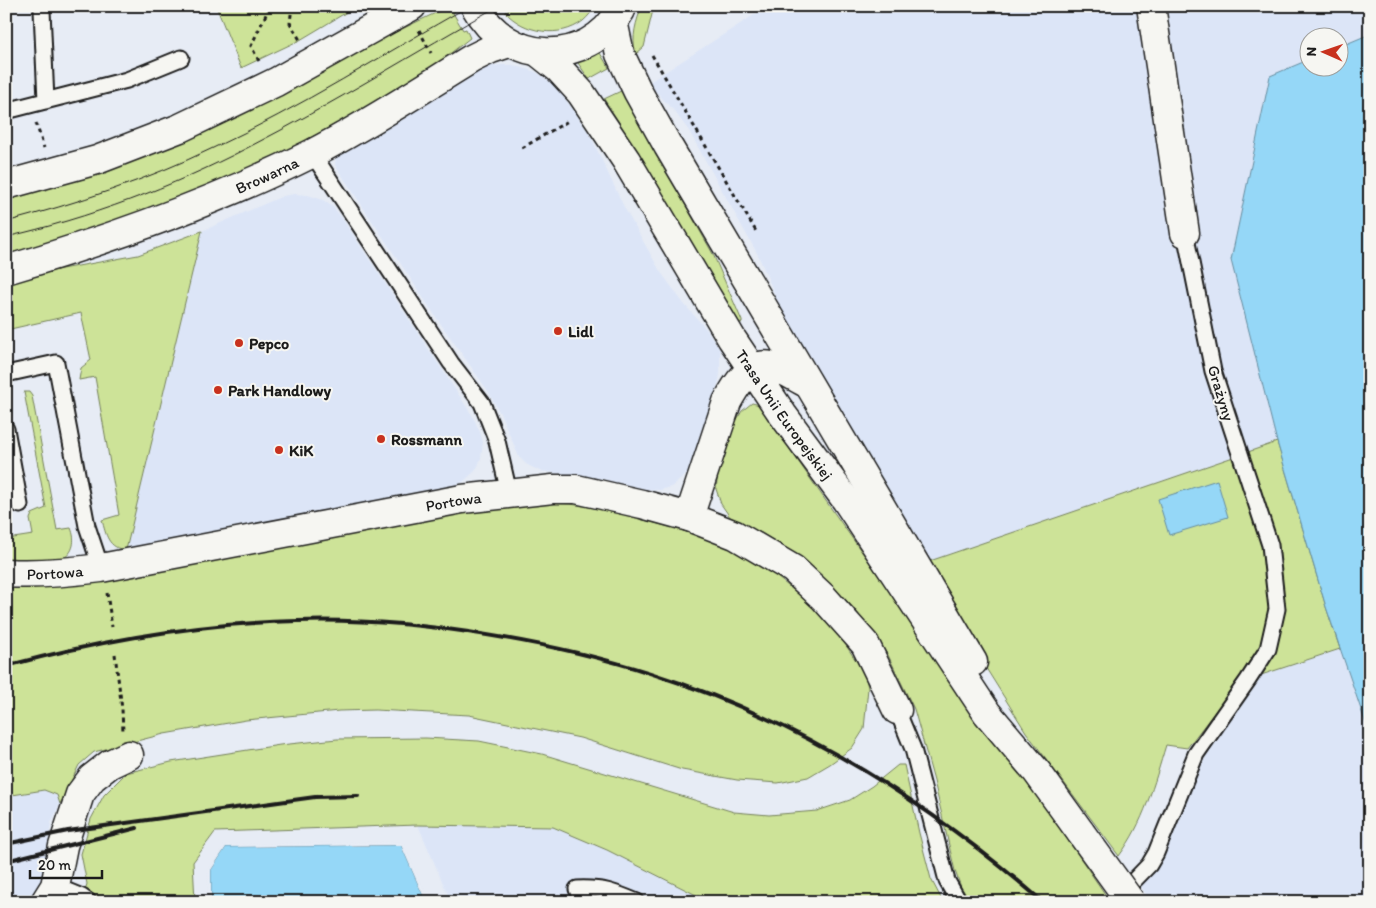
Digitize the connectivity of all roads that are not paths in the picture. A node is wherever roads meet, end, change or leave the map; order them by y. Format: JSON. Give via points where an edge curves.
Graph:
{"nodes":[{"id":1,"x":412,"y":6,"type":"edge"},
{"id":2,"x":474,"y":6,"type":"edge"},
{"id":3,"x":1151,"y":6,"type":"edge"},
{"id":4,"x":42,"y":10,"type":"dead end"},
{"id":5,"x":618,"y":14,"type":"edge"},
{"id":6,"x":509,"y":42,"type":"junction"},
{"id":7,"x":539,"y":53,"type":"junction"},
{"id":8,"x":180,"y":58,"type":"dead end"},
{"id":9,"x":46,"y":101,"type":"junction"},
{"id":10,"x":6,"y":110,"type":"edge"},
{"id":11,"x":312,"y":153,"type":"junction"},
{"id":12,"x":6,"y":185,"type":"edge"},
{"id":13,"x":1186,"y":233,"type":"joint"},
{"id":14,"x":6,"y":270,"type":"edge"},
{"id":15,"x":753,"y":370,"type":"junction"},
{"id":16,"x":6,"y":374,"type":"edge"},
{"id":17,"x":808,"y":384,"type":"junction"},
{"id":18,"x":6,"y":430,"type":"edge"},
{"id":19,"x":509,"y":493,"type":"junction"},
{"id":20,"x":20,"y":506,"type":"dead end"},
{"id":21,"x":689,"y":517,"type":"junction"},
{"id":22,"x":6,"y":573,"type":"edge"},
{"id":23,"x":103,"y":577,"type":"junction"},
{"id":24,"x":897,"y":710,"type":"joint"},
{"id":25,"x":129,"y":754,"type":"road end"},
{"id":26,"x":1037,"y":772,"type":"junction"},
{"id":27,"x":50,"y":894,"type":"edge"},
{"id":28,"x":90,"y":902,"type":"edge"},
{"id":29,"x":582,"y":902,"type":"edge"},
{"id":30,"x":637,"y":902,"type":"edge"},
{"id":31,"x":959,"y":902,"type":"edge"},
{"id":32,"x":1113,"y":902,"type":"edge"},
{"id":33,"x":1131,"y":902,"type":"edge"}],
"edges":[{"from":1,"to":12,"type":"main road","via":[[276,82],[180,128],[97,160]]},
{"from":2,"to":6,"type":"main road","via":[[486,24]]},
{"from":3,"to":13,"type":"main road","name":"Grażyny"},
{"from":4,"to":9,"type":"lane"},
{"from":5,"to":7,"type":"main road","via":[[601,33],[586,43],[570,49]]},
{"from":5,"to":17,"type":"main road","name":"Trasa Unii Europejskiej","via":[[620,54],[638,92]]},
{"from":6,"to":7,"type":"main road"},
{"from":6,"to":11,"type":"main road","name":"Browarna","via":[[470,59]]},
{"from":7,"to":15,"type":"main road","name":"Trasa Unii Europejskiej","via":[[581,93],[626,160]]},
{"from":8,"to":9,"type":"lane","via":[[127,80]]},
{"from":9,"to":10,"type":"lane"},
{"from":11,"to":14,"type":"main road","name":"Browarna","via":[[200,205],[146,226]]},
{"from":11,"to":19,"type":"lane","via":[[451,364],[485,410],[497,441]]},
{"from":13,"to":32,"type":"lane","name":"Grażyny","via":[[1213,371],[1270,545],[1277,609],[1268,649],[1196,754],[1156,853]]},
{"from":15,"to":17,"type":"main road","via":[[771,366]]},
{"from":15,"to":21,"type":"main road","via":[[736,386],[728,402]]},
{"from":15,"to":26,"type":"main road","name":"Trasa Unii Europejskiej","via":[[846,500],[987,712]]},
{"from":16,"to":23,"type":"lane","via":[[56,363],[87,526]]},
{"from":17,"to":26,"type":"main road","name":"Trasa Unii Europejskiej"},
{"from":18,"to":20,"type":"lane"},
{"from":19,"to":21,"type":"main road","name":"Portowa","via":[[576,490]]},
{"from":19,"to":23,"type":"main road","name":"Portowa","via":[[462,499]]},
{"from":21,"to":24,"type":"main road","name":"Portowa","via":[[735,535],[793,569],[865,644]]},
{"from":22,"to":23,"type":"main road","name":"Portowa","via":[[62,572]]},
{"from":24,"to":31,"type":"lane","via":[[913,749],[946,881]]},
{"from":25,"to":27,"type":"main road","via":[[92,778],[80,794]]},
{"from":26,"to":33,"type":"main road","name":"Trasa Unii Europejskiej","bridge":true},
{"from":27,"to":28,"type":"lane","via":[[82,897]]},
{"from":29,"to":30,"type":"lane","via":[[577,889],[594,888],[610,890]]}]}
